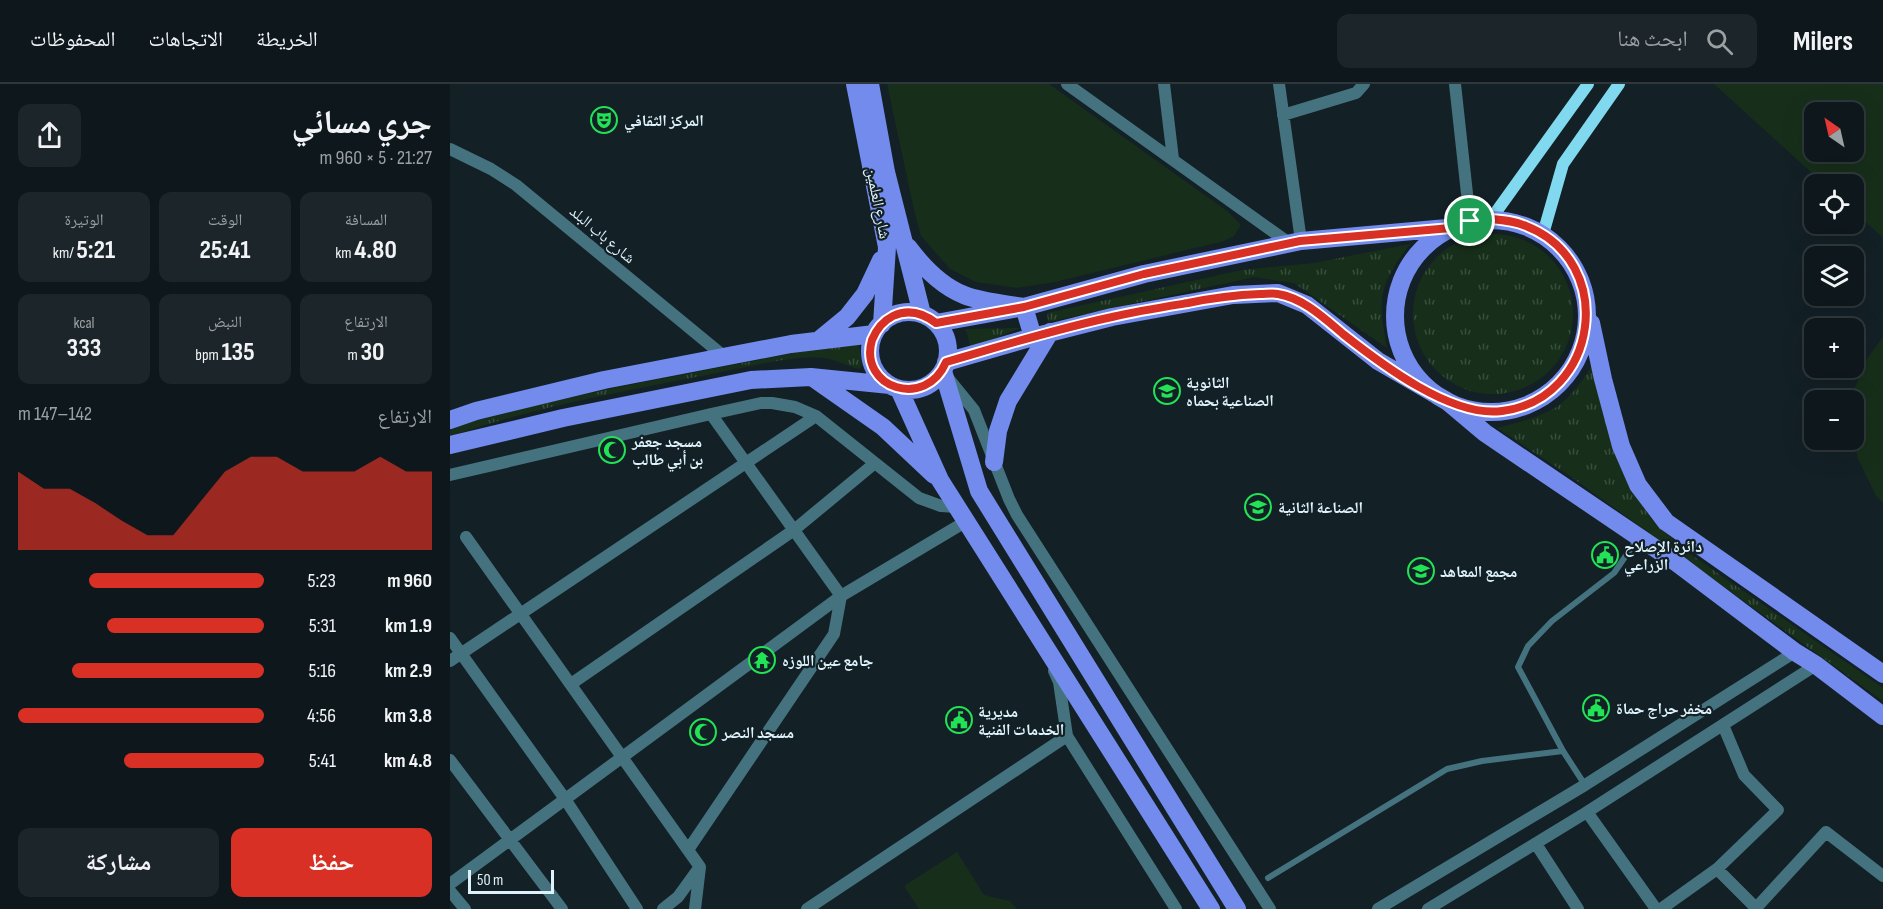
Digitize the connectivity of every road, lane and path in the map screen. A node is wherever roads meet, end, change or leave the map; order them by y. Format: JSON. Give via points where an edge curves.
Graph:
{"nodes":[{"id":1,"x":855,"y":84,"type":"edge"},
{"id":2,"x":870,"y":84,"type":"edge"},
{"id":3,"x":1068,"y":84,"type":"edge"},
{"id":4,"x":1164,"y":84,"type":"edge"},
{"id":5,"x":1279,"y":84,"type":"edge"},
{"id":6,"x":1364,"y":84,"type":"edge"},
{"id":7,"x":1455,"y":84,"type":"edge"},
{"id":8,"x":1588,"y":84,"type":"edge"},
{"id":9,"x":1620,"y":84,"type":"edge"},
{"id":10,"x":1283,"y":115,"type":"junction"},
{"id":11,"x":450,"y":149,"type":"edge"},
{"id":12,"x":1173,"y":159,"type":"junction"},
{"id":13,"x":1491,"y":219,"type":"junction"},
{"id":14,"x":1470,"y":221,"type":"junction"},
{"id":15,"x":1451,"y":228,"type":"junction"},
{"id":16,"x":1543,"y":234,"type":"junction"},
{"id":17,"x":1295,"y":242,"type":"junction"},
{"id":18,"x":895,"y":244,"type":"junction"},
{"id":19,"x":1586,"y":303,"type":"junction"},
{"id":20,"x":1024,"y":307,"type":"junction"},
{"id":21,"x":929,"y":319,"type":"junction"},
{"id":22,"x":878,"y":329,"type":"junction"},
{"id":23,"x":1042,"y":334,"type":"junction"},
{"id":24,"x":819,"y":340,"type":"junction"},
{"id":25,"x":726,"y":358,"type":"junction"},
{"id":26,"x":945,"y":367,"type":"junction"},
{"id":27,"x":811,"y":377,"type":"junction"},
{"id":28,"x":895,"y":387,"type":"junction"},
{"id":29,"x":1447,"y":401,"type":"junction"},
{"id":30,"x":711,"y":414,"type":"junction"},
{"id":31,"x":816,"y":416,"type":"junction"},
{"id":32,"x":450,"y":420,"type":"edge"},
{"id":33,"x":450,"y":445,"type":"edge"},
{"id":34,"x":994,"y":462,"type":"junction"},
{"id":35,"x":746,"y":463,"type":"junction"},
{"id":36,"x":875,"y":464,"type":"junction"},
{"id":37,"x":450,"y":475,"type":"edge"},
{"id":38,"x":939,"y":480,"type":"junction"},
{"id":39,"x":961,"y":514,"type":"junction"},
{"id":40,"x":794,"y":530,"type":"junction"},
{"id":41,"x":466,"y":537,"type":"dead end"},
{"id":42,"x":1639,"y":537,"type":"junction"},
{"id":43,"x":841,"y":596,"type":"junction"},
{"id":44,"x":522,"y":613,"type":"junction"},
{"id":45,"x":1030,"y":622,"type":"junction"},
{"id":46,"x":450,"y":638,"type":"edge"},
{"id":47,"x":1795,"y":652,"type":"junction"},
{"id":48,"x":462,"y":653,"type":"junction"},
{"id":49,"x":450,"y":661,"type":"edge"},
{"id":50,"x":1816,"y":665,"type":"junction"},
{"id":51,"x":1883,"y":674,"type":"edge"},
{"id":52,"x":571,"y":684,"type":"junction"},
{"id":53,"x":1883,"y":716,"type":"edge"},
{"id":54,"x":1723,"y":725,"type":"junction"},
{"id":55,"x":1068,"y":736,"type":"junction"},
{"id":56,"x":1563,"y":751,"type":"junction"},
{"id":57,"x":622,"y":758,"type":"junction"},
{"id":58,"x":450,"y":760,"type":"edge"},
{"id":59,"x":1585,"y":785,"type":"junction"},
{"id":60,"x":565,"y":799,"type":"junction"},
{"id":61,"x":1587,"y":812,"type":"junction"},
{"id":62,"x":509,"y":840,"type":"junction"},
{"id":63,"x":1536,"y":844,"type":"junction"},
{"id":64,"x":687,"y":850,"type":"junction"},
{"id":65,"x":700,"y":867,"type":"junction"},
{"id":66,"x":1717,"y":869,"type":"junction"},
{"id":67,"x":1883,"y":876,"type":"edge"},
{"id":68,"x":1268,"y":878,"type":"dead end"},
{"id":69,"x":450,"y":884,"type":"edge"},
{"id":70,"x":450,"y":891,"type":"edge"},
{"id":71,"x":1756,"y":908,"type":"edge"},
{"id":72,"x":465,"y":909,"type":"edge"},
{"id":73,"x":562,"y":909,"type":"edge"},
{"id":74,"x":637,"y":909,"type":"edge"},
{"id":75,"x":663,"y":909,"type":"edge"},
{"id":76,"x":695,"y":909,"type":"edge"},
{"id":77,"x":807,"y":909,"type":"edge"},
{"id":78,"x":1176,"y":909,"type":"edge"},
{"id":79,"x":1211,"y":909,"type":"edge"},
{"id":80,"x":1237,"y":909,"type":"edge"},
{"id":81,"x":1270,"y":909,"type":"edge"},
{"id":82,"x":1378,"y":909,"type":"edge"},
{"id":83,"x":1428,"y":909,"type":"edge"},
{"id":84,"x":1578,"y":909,"type":"edge"},
{"id":85,"x":1656,"y":909,"type":"edge"},
{"id":86,"x":1661,"y":909,"type":"edge"}],
"edges":[{"from":1,"to":18,"type":"main road","name":"شارع العلمين"},
{"from":2,"to":18,"type":"main road","name":"شارع العلمين"},
{"from":3,"to":12,"type":"street"},
{"from":4,"to":12,"type":"street"},
{"from":5,"to":10,"type":"street"},
{"from":6,"to":10,"type":"street","via":[[1356,93]]},
{"from":7,"to":14,"type":"street"},
{"from":8,"to":13,"type":"main road"},
{"from":9,"to":16,"type":"main road","via":[[1563,164]]},
{"from":10,"to":17,"type":"street"},
{"from":11,"to":25,"type":"street","name":"شارع باب البلد","via":[[516,185]]},
{"from":12,"to":17,"type":"street"},
{"from":13,"to":14,"type":"main road"},
{"from":13,"to":16,"type":"main road","via":[[1527,226]]},
{"from":14,"to":15,"type":"main road"},
{"from":15,"to":17,"type":"main road"},
{"from":15,"to":29,"type":"main road","via":[[1414,257],[1395,301],[1400,349],[1427,388]]},
{"from":16,"to":19,"type":"main road","via":[[1572,264]]},
{"from":17,"to":20,"type":"main road","via":[[1144,274]]},
{"from":18,"to":20,"type":"main road","via":[[936,279],[965,296]]},
{"from":18,"to":21,"type":"main road","name":"شارع العلمين"},
{"from":18,"to":22,"type":"main road","name":"شارع العلمين"},
{"from":18,"to":24,"type":"main road","via":[[847,317]]},
{"from":19,"to":29,"type":"main road","via":[[1584,341],[1567,375],[1554,388],[1521,407],[1502,411],[1474,410]]},
{"from":19,"to":51,"type":"main road","via":[[1621,446],[1638,485],[1666,522]]},
{"from":20,"to":21,"type":"main road"},
{"from":20,"to":23,"type":"main road"},
{"from":21,"to":22,"type":"main road","via":[[912,312],[901,313]]},
{"from":21,"to":26,"type":"main road","via":[[947,341]]},
{"from":22,"to":24,"type":"main road"},
{"from":22,"to":28,"type":"main road","via":[[871,345],[874,368]]},
{"from":23,"to":26,"type":"main road"},
{"from":23,"to":29,"type":"main road","via":[[1233,295],[1278,294],[1307,305],[1378,361]]},
{"from":23,"to":34,"type":"main road","via":[[1008,401],[998,431]]},
{"from":24,"to":25,"type":"main road"},
{"from":25,"to":32,"type":"main road","via":[[604,380]]},
{"from":26,"to":28,"type":"main road","via":[[924,387]]},
{"from":26,"to":34,"type":"street","via":[[974,410]]},
{"from":26,"to":80,"type":"main road","via":[[979,491]]},
{"from":27,"to":28,"type":"main road"},
{"from":27,"to":33,"type":"main road","via":[[751,380],[686,391]]},
{"from":27,"to":38,"type":"main road","via":[[883,427]]},
{"from":28,"to":38,"type":"main road"},
{"from":29,"to":42,"type":"main road","via":[[1485,434]]},
{"from":30,"to":31,"type":"street","via":[[772,403]]},
{"from":30,"to":35,"type":"street"},
{"from":30,"to":37,"type":"street"},
{"from":31,"to":35,"type":"street"},
{"from":31,"to":36,"type":"street"},
{"from":34,"to":81,"type":"street","via":[[1017,515]]},
{"from":35,"to":40,"type":"street"},
{"from":35,"to":44,"type":"street"},
{"from":36,"to":39,"type":"street","via":[[926,502]]},
{"from":36,"to":40,"type":"street"},
{"from":38,"to":39,"type":"main road"},
{"from":39,"to":43,"type":"street"},
{"from":39,"to":45,"type":"main road"},
{"from":40,"to":43,"type":"street"},
{"from":40,"to":52,"type":"street"},
{"from":41,"to":44,"type":"street"},
{"from":42,"to":47,"type":"main road"},
{"from":42,"to":56,"type":"lane","via":[[1614,573],[1552,621],[1528,646],[1518,667]]},
{"from":43,"to":57,"type":"street"},
{"from":43,"to":64,"type":"street","via":[[834,634]]},
{"from":44,"to":48,"type":"street"},
{"from":44,"to":52,"type":"street"},
{"from":45,"to":55,"type":"street","via":[[1059,682]]},
{"from":45,"to":79,"type":"main road"},
{"from":46,"to":48,"type":"street"},
{"from":47,"to":50,"type":"main road"},
{"from":47,"to":59,"type":"street"},
{"from":48,"to":49,"type":"street"},
{"from":48,"to":60,"type":"street"},
{"from":50,"to":53,"type":"main road"},
{"from":50,"to":54,"type":"street"},
{"from":52,"to":57,"type":"street"},
{"from":54,"to":61,"type":"street"},
{"from":54,"to":66,"type":"street","via":[[1744,775],[1778,810]]},
{"from":55,"to":77,"type":"street"},
{"from":55,"to":78,"type":"street"},
{"from":56,"to":59,"type":"lane"},
{"from":56,"to":68,"type":"lane","via":[[1447,769]]},
{"from":57,"to":60,"type":"street"},
{"from":57,"to":64,"type":"street"},
{"from":58,"to":62,"type":"street"},
{"from":59,"to":82,"type":"street"},
{"from":60,"to":62,"type":"street"},
{"from":60,"to":74,"type":"street"},
{"from":61,"to":63,"type":"street"},
{"from":61,"to":85,"type":"street"},
{"from":62,"to":69,"type":"street"},
{"from":62,"to":73,"type":"street"},
{"from":63,"to":83,"type":"street"},
{"from":63,"to":84,"type":"street"},
{"from":64,"to":65,"type":"street"},
{"from":65,"to":75,"type":"street","via":[[678,897]]},
{"from":65,"to":76,"type":"street"},
{"from":66,"to":71,"type":"street"},
{"from":66,"to":86,"type":"street"},
{"from":67,"to":71,"type":"street","via":[[1826,832]]},
{"from":70,"to":72,"type":"street"}]}
